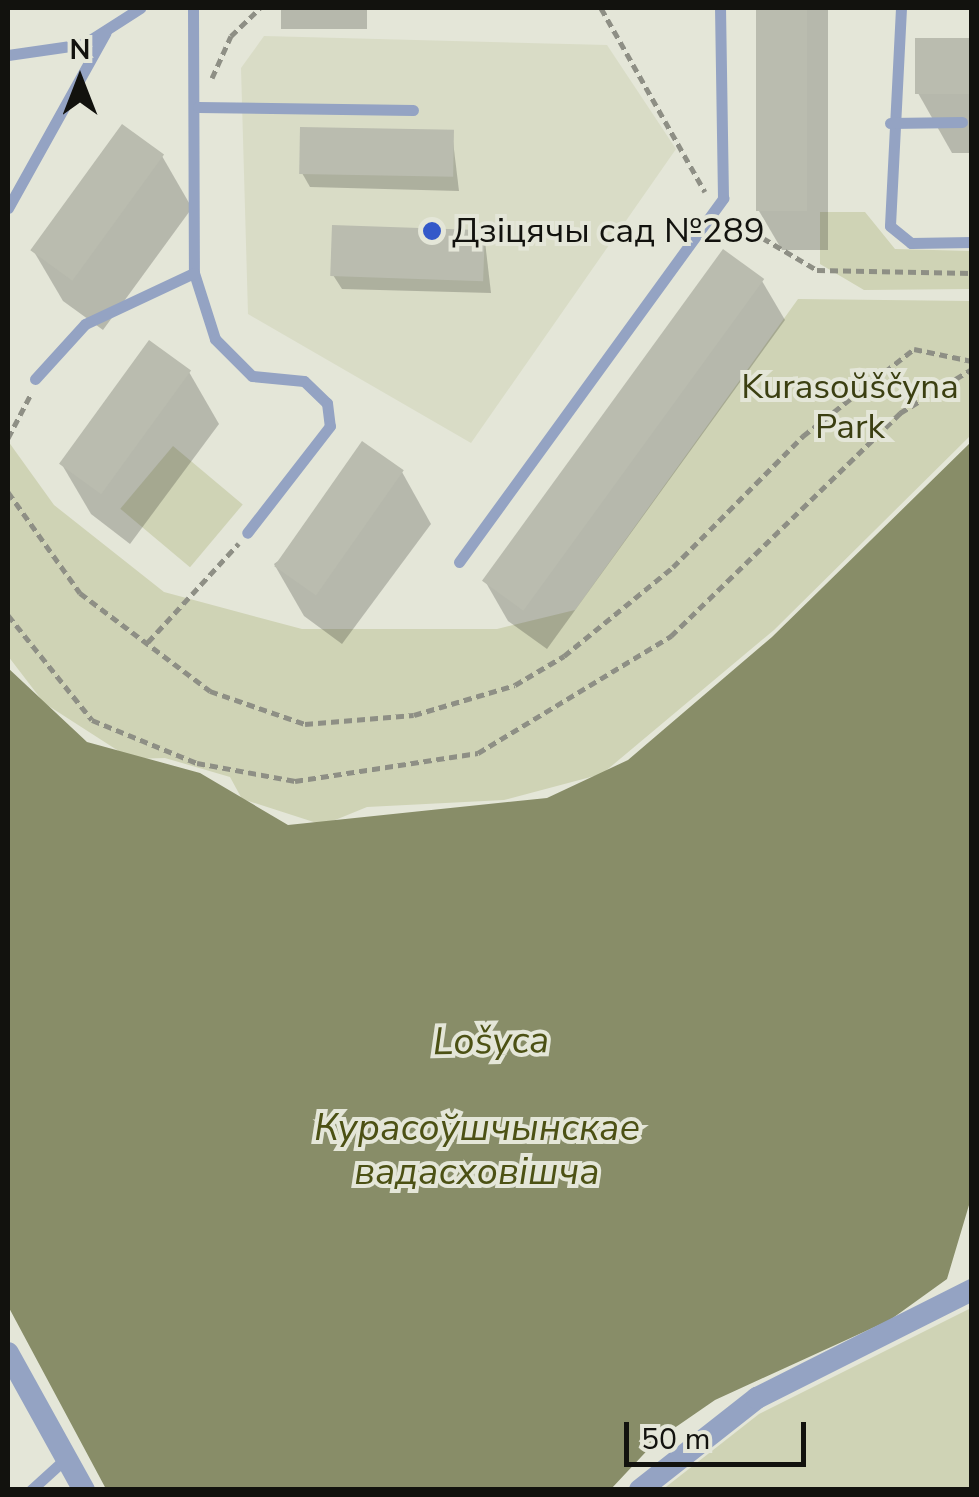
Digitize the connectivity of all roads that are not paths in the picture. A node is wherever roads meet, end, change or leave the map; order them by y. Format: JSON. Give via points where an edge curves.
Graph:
{"nodes":[{"id":1,"x":140,"y":8,"type":"edge"},
{"id":2,"x":193,"y":8,"type":"edge"},
{"id":3,"x":720,"y":8,"type":"edge"},
{"id":4,"x":900,"y":8,"type":"edge"},
{"id":5,"x":106,"y":32,"type":"junction"},
{"id":6,"x":8,"y":55,"type":"edge"},
{"id":7,"x":198,"y":107,"type":"junction"},
{"id":8,"x":413,"y":110,"type":"dead end"},
{"id":9,"x":962,"y":122,"type":"dead end"},
{"id":10,"x":890,"y":124,"type":"junction"},
{"id":11,"x":8,"y":208,"type":"edge"},
{"id":12,"x":972,"y":242,"type":"edge"},
{"id":13,"x":194,"y":273,"type":"junction"},
{"id":14,"x":35,"y":379,"type":"road end"},
{"id":15,"x":248,"y":533,"type":"road end"},
{"id":16,"x":458,"y":562,"type":"dead end"},
{"id":17,"x":972,"y":1290,"type":"edge"},
{"id":18,"x":8,"y":1353,"type":"edge"},
{"id":19,"x":64,"y":1460,"type":"junction"},
{"id":20,"x":30,"y":1490,"type":"edge"},
{"id":21,"x":84,"y":1490,"type":"edge"},
{"id":22,"x":640,"y":1490,"type":"edge"}],
"edges":[{"from":1,"to":5,"type":"lane"},
{"from":2,"to":7,"type":"lane"},
{"from":3,"to":16,"type":"lane","via":[[725,169],[715,210]]},
{"from":4,"to":10,"type":"lane"},
{"from":5,"to":6,"type":"lane","via":[[53,54]]},
{"from":5,"to":11,"type":"lane"},
{"from":7,"to":8,"type":"lane"},
{"from":7,"to":13,"type":"lane"},
{"from":9,"to":10,"type":"lane"},
{"from":10,"to":12,"type":"lane","via":[[890,226],[911,242]]},
{"from":13,"to":14,"type":"lane","via":[[85,324]]},
{"from":13,"to":15,"type":"lane","via":[[215,339],[252,376],[304,381],[327,402],[330,426]]},
{"from":17,"to":22,"type":"street","via":[[756,1398]]},
{"from":18,"to":19,"type":"street"},
{"from":19,"to":20,"type":"lane"},
{"from":19,"to":21,"type":"street"}]}
